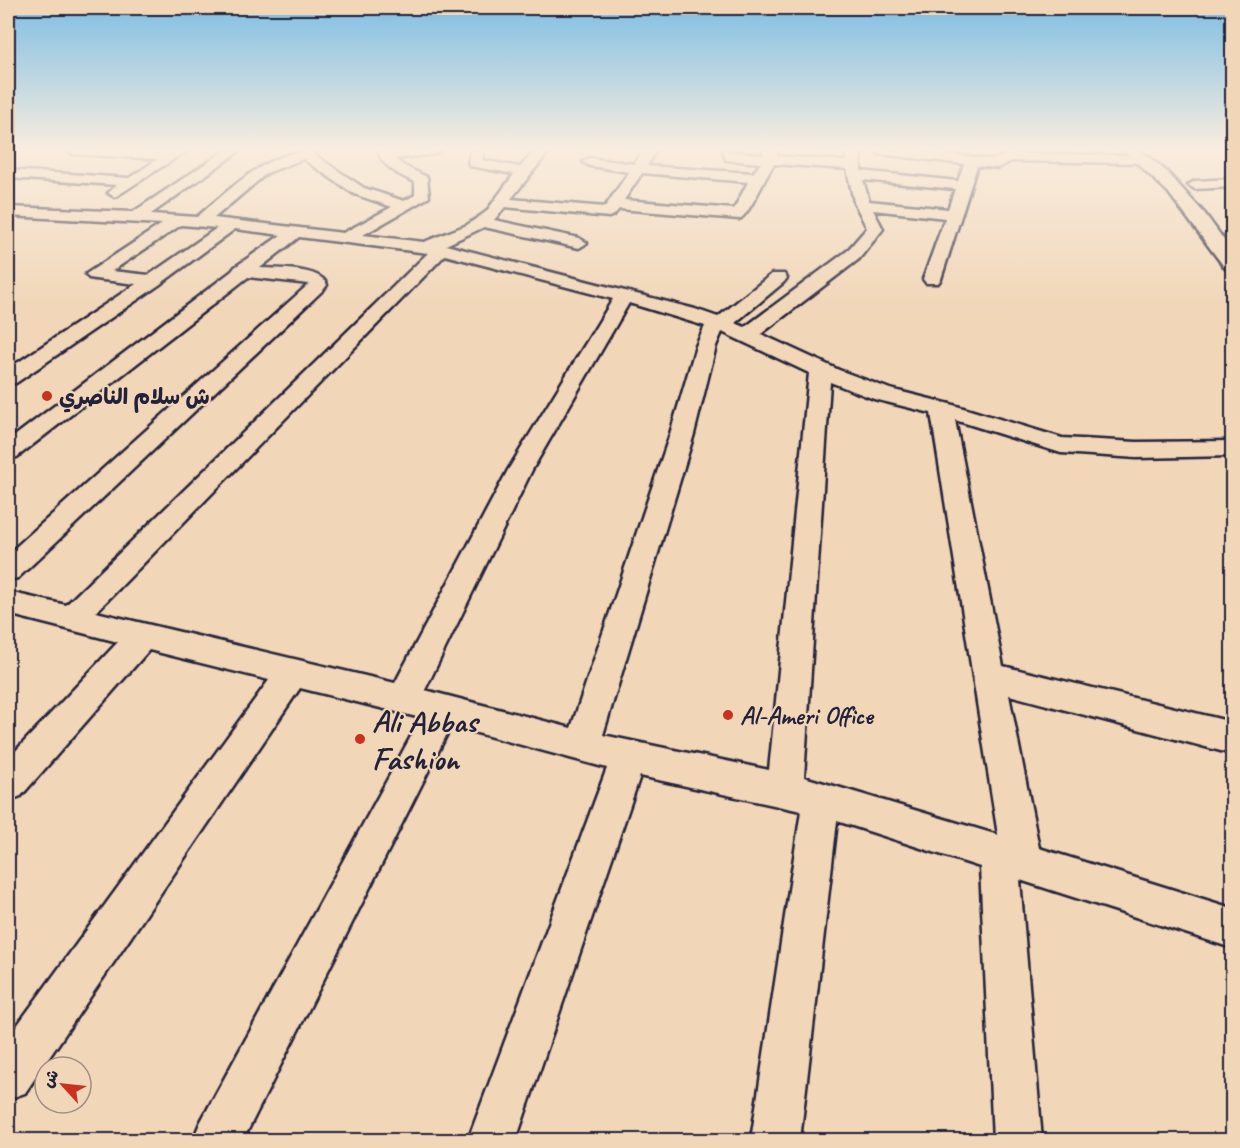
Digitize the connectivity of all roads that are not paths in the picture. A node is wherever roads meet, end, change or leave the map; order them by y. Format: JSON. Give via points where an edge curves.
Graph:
{"nodes":[{"id":1,"x":99,"y":204,"type":"edge"},
{"id":2,"x":156,"y":204,"type":"edge"},
{"id":3,"x":222,"y":204,"type":"edge"},
{"id":4,"x":398,"y":204,"type":"edge"},
{"id":5,"x":410,"y":204,"type":"edge"},
{"id":6,"x":498,"y":204,"type":"edge"},
{"id":7,"x":516,"y":204,"type":"edge"},
{"id":8,"x":614,"y":204,"type":"joint"},
{"id":9,"x":680,"y":204,"type":"edge"},
{"id":10,"x":744,"y":204,"type":"edge"},
{"id":11,"x":958,"y":204,"type":"edge"},
{"id":12,"x":1190,"y":204,"type":"edge"},
{"id":13,"x":1206,"y":204,"type":"edge"},
{"id":14,"x":864,"y":205,"type":"joint"},
{"id":15,"x":405,"y":206,"type":"junction"},
{"id":16,"x":678,"y":209,"type":"junction"},
{"id":17,"x":8,"y":211,"type":"edge"},
{"id":18,"x":1210,"y":211,"type":"junction"},
{"id":19,"x":83,"y":214,"type":"junction"},
{"id":20,"x":954,"y":214,"type":"junction"},
{"id":21,"x":136,"y":217,"type":"junction"},
{"id":22,"x":178,"y":220,"type":"junction"},
{"id":23,"x":200,"y":222,"type":"junction"},
{"id":24,"x":481,"y":222,"type":"junction"},
{"id":25,"x":232,"y":224,"type":"junction"},
{"id":26,"x":295,"y":232,"type":"junction"},
{"id":27,"x":347,"y":237,"type":"junction"},
{"id":28,"x":579,"y":243,"type":"dead end"},
{"id":29,"x":434,"y":248,"type":"junction"},
{"id":30,"x":1233,"y":264,"type":"edge"},
{"id":31,"x":241,"y":271,"type":"junction"},
{"id":32,"x":778,"y":278,"type":"dead end"},
{"id":33,"x":932,"y":279,"type":"dead end"},
{"id":34,"x":153,"y":281,"type":"junction"},
{"id":35,"x":624,"y":296,"type":"junction"},
{"id":36,"x":719,"y":325,"type":"junction"},
{"id":37,"x":746,"y":336,"type":"junction"},
{"id":38,"x":820,"y":370,"type":"junction"},
{"id":39,"x":8,"y":378,"type":"edge"},
{"id":40,"x":942,"y":409,"type":"junction"},
{"id":41,"x":1233,"y":448,"type":"edge"},
{"id":42,"x":8,"y":452,"type":"edge"},
{"id":43,"x":8,"y":570,"type":"edge"},
{"id":44,"x":9,"y":605,"type":"edge"},
{"id":45,"x":71,"y":618,"type":"junction"},
{"id":46,"x":143,"y":636,"type":"junction"},
{"id":47,"x":294,"y":672,"type":"junction"},
{"id":48,"x":989,"y":676,"type":"junction"},
{"id":49,"x":404,"y":699,"type":"junction"},
{"id":50,"x":443,"y":709,"type":"junction"},
{"id":51,"x":1233,"y":738,"type":"edge"},
{"id":52,"x":582,"y":747,"type":"junction"},
{"id":53,"x":628,"y":758,"type":"junction"},
{"id":54,"x":8,"y":784,"type":"edge"},
{"id":55,"x":803,"y":794,"type":"junction"},
{"id":56,"x":1010,"y":857,"type":"junction"},
{"id":57,"x":1233,"y":928,"type":"edge"},
{"id":58,"x":8,"y":1076,"type":"edge"},
{"id":59,"x":217,"y":1140,"type":"edge"},
{"id":60,"x":492,"y":1140,"type":"edge"},
{"id":61,"x":775,"y":1140,"type":"edge"},
{"id":62,"x":1017,"y":1140,"type":"edge"}],
"edges":[{"from":1,"to":19,"type":"street"},
{"from":2,"to":21,"type":"street"},
{"from":3,"to":23,"type":"street"},
{"from":4,"to":15,"type":"street"},
{"from":5,"to":15,"type":"street"},
{"from":6,"to":24,"type":"street"},
{"from":7,"to":8,"type":"street","via":[[609,212]]},
{"from":8,"to":16,"type":"street"},
{"from":9,"to":16,"type":"street"},
{"from":10,"to":16,"type":"street","via":[[739,214]]},
{"from":11,"to":20,"type":"street"},
{"from":12,"to":18,"type":"main road"},
{"from":13,"to":18,"type":"main road"},
{"from":14,"to":20,"type":"street"},
{"from":14,"to":37,"type":"street","via":[[875,229],[868,240]]},
{"from":15,"to":27,"type":"street"},
{"from":17,"to":19,"type":"street"},
{"from":18,"to":30,"type":"main road"},
{"from":19,"to":21,"type":"street"},
{"from":20,"to":33,"type":"street"},
{"from":21,"to":22,"type":"street"},
{"from":22,"to":23,"type":"street"},
{"from":22,"to":34,"type":"street","via":[[95,274]]},
{"from":23,"to":25,"type":"street"},
{"from":24,"to":28,"type":"street"},
{"from":24,"to":29,"type":"street"},
{"from":25,"to":26,"type":"street"},
{"from":25,"to":34,"type":"street"},
{"from":26,"to":27,"type":"street"},
{"from":26,"to":31,"type":"street"},
{"from":27,"to":29,"type":"street"},
{"from":29,"to":35,"type":"street"},
{"from":29,"to":45,"type":"street"},
{"from":31,"to":42,"type":"street"},
{"from":31,"to":43,"type":"street","via":[[312,278],[318,285]]},
{"from":32,"to":36,"type":"street"},
{"from":34,"to":39,"type":"street"},
{"from":35,"to":36,"type":"street","via":[[688,312]]},
{"from":35,"to":49,"type":"street","via":[[520,470]]},
{"from":36,"to":37,"type":"street"},
{"from":36,"to":52,"type":"street","via":[[706,346],[682,434]]},
{"from":37,"to":38,"type":"street"},
{"from":38,"to":40,"type":"street","via":[[882,394]]},
{"from":38,"to":55,"type":"street"},
{"from":40,"to":41,"type":"street","via":[[1061,445],[1137,450]]},
{"from":40,"to":48,"type":"street"},
{"from":44,"to":45,"type":"street"},
{"from":45,"to":46,"type":"street"},
{"from":46,"to":47,"type":"street"},
{"from":46,"to":54,"type":"street"},
{"from":47,"to":49,"type":"street"},
{"from":47,"to":58,"type":"street"},
{"from":48,"to":51,"type":"street"},
{"from":48,"to":56,"type":"street"},
{"from":49,"to":50,"type":"street"},
{"from":50,"to":52,"type":"street"},
{"from":50,"to":59,"type":"street"},
{"from":52,"to":53,"type":"street"},
{"from":53,"to":55,"type":"street"},
{"from":53,"to":60,"type":"street"},
{"from":55,"to":56,"type":"street"},
{"from":55,"to":61,"type":"street"},
{"from":56,"to":57,"type":"street"},
{"from":56,"to":62,"type":"street"}]}
